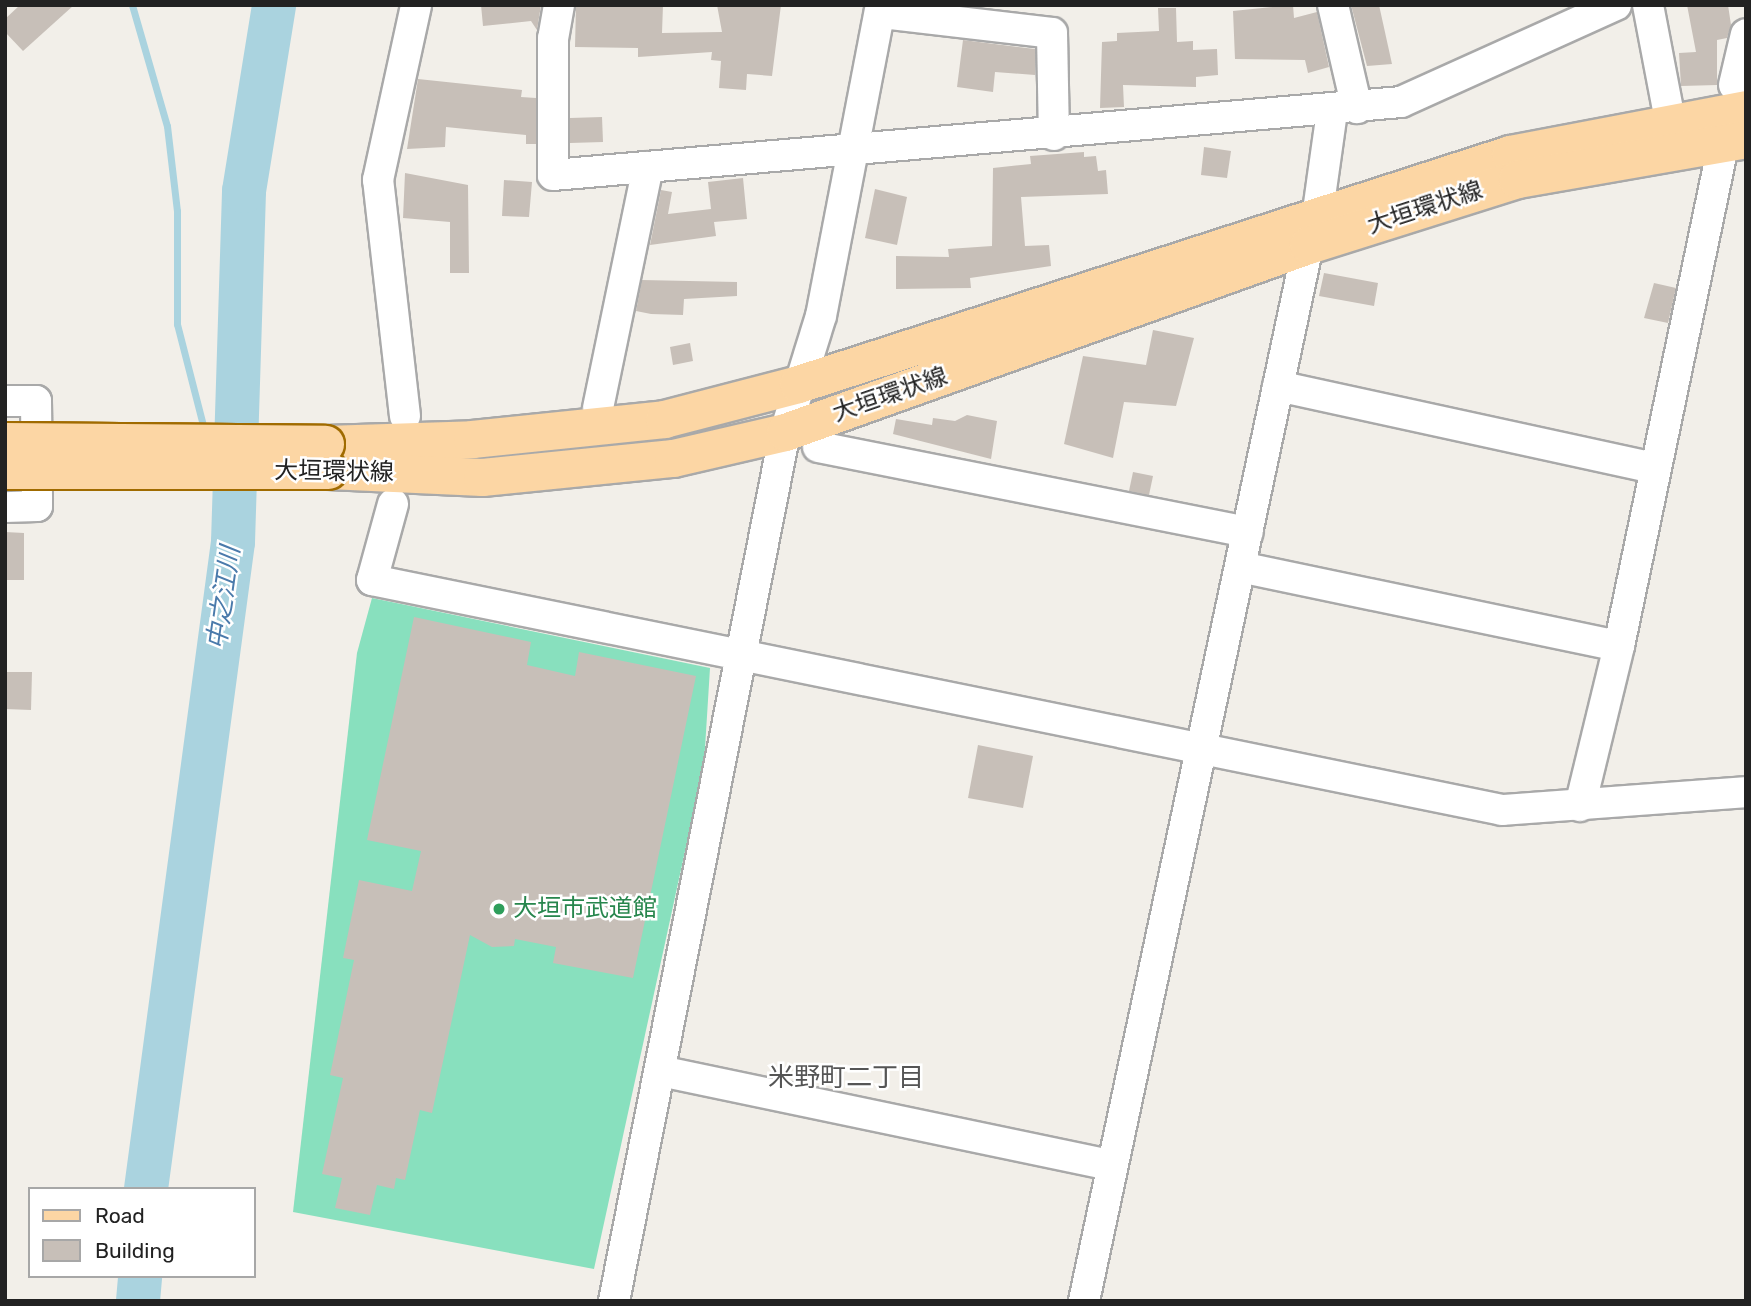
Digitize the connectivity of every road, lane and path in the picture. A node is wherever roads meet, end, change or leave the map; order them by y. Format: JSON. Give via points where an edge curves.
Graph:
{"nodes":[{"id":1,"x":416,"y":5,"type":"edge"},
{"id":2,"x":559,"y":5,"type":"edge"},
{"id":3,"x":1333,"y":5,"type":"edge"},
{"id":4,"x":1616,"y":5,"type":"edge"},
{"id":5,"x":1648,"y":5,"type":"edge"},
{"id":6,"x":882,"y":9,"type":"edge"},
{"id":7,"x":1746,"y":34,"type":"edge"},
{"id":8,"x":1345,"y":109,"type":"junction"},
{"id":9,"x":1670,"y":120,"type":"junction"},
{"id":10,"x":1738,"y":121,"type":"edge"},
{"id":11,"x":1054,"y":135,"type":"junction"},
{"id":12,"x":856,"y":152,"type":"junction"},
{"id":13,"x":648,"y":167,"type":"junction"},
{"id":14,"x":1313,"y":228,"type":"junction"},
{"id":15,"x":798,"y":384,"type":"junction"},
{"id":16,"x":1278,"y":386,"type":"junction"},
{"id":17,"x":5,"y":401,"type":"edge"},
{"id":18,"x":598,"y":408,"type":"dead end"},
{"id":19,"x":405,"y":416,"type":"dead end"},
{"id":20,"x":785,"y":432,"type":"junction"},
{"id":21,"x":5,"y":441,"type":"edge"},
{"id":22,"x":818,"y":447,"type":"dead end"},
{"id":23,"x":327,"y":457,"type":"junction"},
{"id":24,"x":1653,"y":468,"type":"junction"},
{"id":25,"x":5,"y":470,"type":"edge"},
{"id":26,"x":393,"y":504,"type":"dead end"},
{"id":27,"x":5,"y":506,"type":"edge"},
{"id":28,"x":1248,"y":531,"type":"junction"},
{"id":29,"x":1240,"y":568,"type":"junction"},
{"id":30,"x":1619,"y":646,"type":"junction"},
{"id":31,"x":745,"y":651,"type":"junction"},
{"id":32,"x":1200,"y":744,"type":"junction"},
{"id":33,"x":1746,"y":792,"type":"edge"},
{"id":34,"x":1584,"y":806,"type":"junction"},
{"id":35,"x":660,"y":1071,"type":"junction"},
{"id":36,"x":1111,"y":1165,"type":"junction"},
{"id":37,"x":614,"y":1301,"type":"edge"},
{"id":38,"x":1084,"y":1301,"type":"edge"}],
"edges":[{"from":1,"to":19,"type":"street","via":[[378,180]]},
{"from":2,"to":13,"type":"street","via":[[553,38],[553,174]]},
{"from":3,"to":8,"type":"street"},
{"from":4,"to":8,"type":"street","via":[[1401,102]]},
{"from":5,"to":9,"type":"street"},
{"from":6,"to":11,"type":"street","via":[[1052,33]]},
{"from":6,"to":12,"type":"street"},
{"from":7,"to":10,"type":"street"},
{"from":8,"to":11,"type":"street"},
{"from":8,"to":14,"type":"street"},
{"from":9,"to":10,"type":"main road","name":"大垣環状線"},
{"from":9,"to":14,"type":"main road","name":"大垣環状線","via":[[1510,154]]},
{"from":10,"to":14,"type":"main road","name":"大垣環状線"},
{"from":10,"to":24,"type":"street"},
{"from":11,"to":12,"type":"street"},
{"from":12,"to":13,"type":"street"},
{"from":12,"to":15,"type":"street","via":[[821,316]]},
{"from":13,"to":18,"type":"street"},
{"from":14,"to":15,"type":"main road","name":"大垣環状線"},
{"from":14,"to":16,"type":"street"},
{"from":14,"to":20,"type":"main road","name":"大垣環状線"},
{"from":15,"to":20,"type":"street"},
{"from":15,"to":23,"type":"main road","name":"大垣環状線","via":[[664,419]]},
{"from":16,"to":24,"type":"street"},
{"from":16,"to":28,"type":"street"},
{"from":17,"to":27,"type":"street","via":[[36,401],[37,506]]},
{"from":20,"to":23,"type":"main road","name":"大垣環状線","via":[[673,458],[482,477]]},
{"from":20,"to":31,"type":"street"},
{"from":21,"to":23,"type":"main road","name":"大垣環状線","bridge":true},
{"from":22,"to":28,"type":"street"},
{"from":23,"to":25,"type":"main road","name":"大垣環状線","bridge":true},
{"from":24,"to":30,"type":"street"},
{"from":26,"to":31,"type":"street","via":[[372,580]]},
{"from":28,"to":29,"type":"street"},
{"from":29,"to":30,"type":"street"},
{"from":29,"to":32,"type":"street"},
{"from":30,"to":34,"type":"street"},
{"from":31,"to":32,"type":"street"},
{"from":31,"to":35,"type":"street"},
{"from":32,"to":34,"type":"street","via":[[1502,810]]},
{"from":32,"to":36,"type":"street"},
{"from":33,"to":34,"type":"street"},
{"from":35,"to":36,"type":"street"},
{"from":35,"to":37,"type":"street"},
{"from":36,"to":38,"type":"street"}]}
